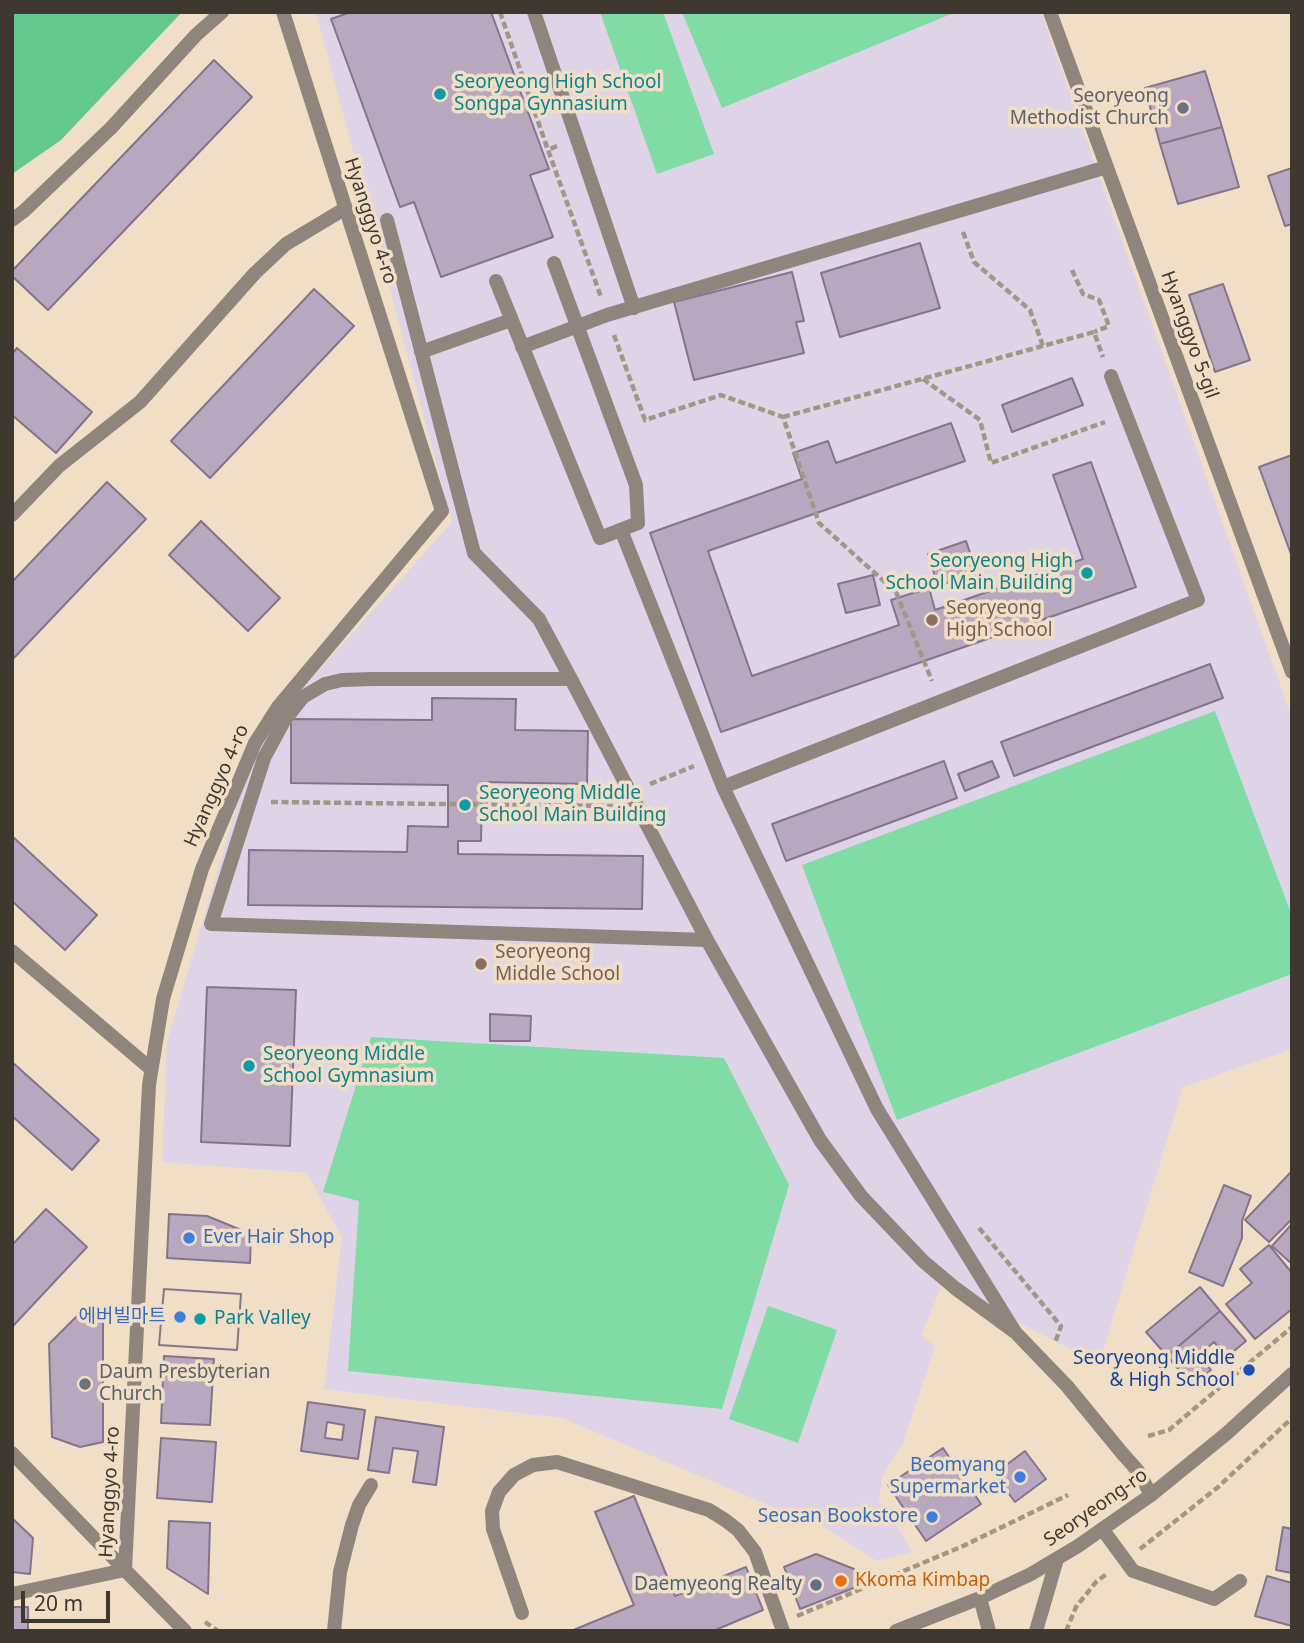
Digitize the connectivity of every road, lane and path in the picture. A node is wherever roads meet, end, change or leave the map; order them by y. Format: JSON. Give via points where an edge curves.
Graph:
{"nodes":[{"id":1,"x":222,"y":12,"type":"edge"},
{"id":2,"x":283,"y":12,"type":"edge"},
{"id":3,"x":500,"y":12,"type":"edge"},
{"id":4,"x":534,"y":12,"type":"edge"},
{"id":5,"x":1050,"y":12,"type":"edge"},
{"id":6,"x":577,"y":140,"type":"junction"},
{"id":7,"x":548,"y":149,"type":"junction"},
{"id":8,"x":1107,"y":167,"type":"junction"},
{"id":9,"x":346,"y":208,"type":"junction"},
{"id":10,"x":956,"y":212,"type":"junction"},
{"id":11,"x":12,"y":220,"type":"edge"},
{"id":12,"x":387,"y":220,"type":"dead end"},
{"id":13,"x":554,"y":263,"type":"dead end"},
{"id":14,"x":1072,"y":270,"type":"dead end"},
{"id":15,"x":496,"y":281,"type":"dead end"},
{"id":16,"x":634,"y":308,"type":"junction"},
{"id":17,"x":607,"y":315,"type":"junction"},
{"id":18,"x":511,"y":320,"type":"junction"},
{"id":19,"x":577,"y":326,"type":"junction"},
{"id":20,"x":1094,"y":332,"type":"junction"},
{"id":21,"x":1043,"y":346,"type":"junction"},
{"id":22,"x":522,"y":347,"type":"junction"},
{"id":23,"x":421,"y":352,"type":"junction"},
{"id":24,"x":1111,"y":376,"type":"joint"},
{"id":25,"x":923,"y":378,"type":"junction"},
{"id":26,"x":1126,"y":415,"type":"junction"},
{"id":27,"x":783,"y":417,"type":"junction"},
{"id":28,"x":12,"y":515,"type":"edge"},
{"id":29,"x":621,"y":530,"type":"junction"},
{"id":30,"x":1292,"y":672,"type":"edge"},
{"id":31,"x":571,"y":679,"type":"junction"},
{"id":32,"x":940,"y":701,"type":"junction"},
{"id":33,"x":712,"y":759,"type":"junction"},
{"id":34,"x":723,"y":787,"type":"junction"},
{"id":35,"x":630,"y":793,"type":"junction"},
{"id":36,"x":250,"y":802,"type":"junction"},
{"id":37,"x":637,"y":806,"type":"junction"},
{"id":38,"x":706,"y":940,"type":"junction"},
{"id":39,"x":12,"y":951,"type":"edge"},
{"id":40,"x":151,"y":1069,"type":"junction"},
{"id":41,"x":974,"y":1222,"type":"dead end"},
{"id":42,"x":1292,"y":1326,"type":"edge"},
{"id":43,"x":1015,"y":1332,"type":"junction"},
{"id":44,"x":1048,"y":1367,"type":"junction"},
{"id":45,"x":1292,"y":1374,"type":"edge"},
{"id":46,"x":1292,"y":1418,"type":"edge"},
{"id":47,"x":1148,"y":1436,"type":"dead end"},
{"id":48,"x":12,"y":1453,"type":"edge"},
{"id":49,"x":371,"y":1485,"type":"dead end"},
{"id":50,"x":1068,"y":1495,"type":"dead end"},
{"id":51,"x":1151,"y":1495,"type":"junction"},
{"id":52,"x":1102,"y":1530,"type":"junction"},
{"id":53,"x":1056,"y":1559,"type":"junction"},
{"id":54,"x":1125,"y":1560,"type":"junction"},
{"id":55,"x":125,"y":1570,"type":"junction"},
{"id":56,"x":1240,"y":1581,"type":"dead end"},
{"id":57,"x":12,"y":1594,"type":"edge"},
{"id":58,"x":980,"y":1598,"type":"junction"},
{"id":59,"x":522,"y":1613,"type":"dead end"},
{"id":60,"x":782,"y":1627,"type":"edge"},
{"id":61,"x":185,"y":1631,"type":"edge"},
{"id":62,"x":334,"y":1631,"type":"edge"},
{"id":63,"x":896,"y":1631,"type":"edge"},
{"id":64,"x":989,"y":1631,"type":"edge"},
{"id":65,"x":1036,"y":1631,"type":"edge"},
{"id":66,"x":1066,"y":1631,"type":"edge"}],
"edges":[{"from":1,"to":11,"type":"street","via":[[111,128]]},
{"from":2,"to":9,"type":"street","name":"Hyanggyo 4-ro"},
{"from":3,"to":7,"type":"path"},
{"from":4,"to":6,"type":"street"},
{"from":5,"to":8,"type":"street","name":"Hyanggyo 5-gil"},
{"from":6,"to":7,"type":"path"},
{"from":6,"to":16,"type":"street"},
{"from":7,"to":17,"type":"path"},
{"from":8,"to":10,"type":"street"},
{"from":8,"to":30,"type":"street","name":"Hyanggyo 5-gil"},
{"from":9,"to":28,"type":"street","via":[[286,244],[141,401],[58,466]]},
{"from":9,"to":40,"type":"street","name":"Hyanggyo 4-ro","via":[[442,511],[278,707],[255,743],[206,858],[185,921],[163,999]]},
{"from":10,"to":16,"type":"street"},
{"from":10,"to":21,"type":"path","via":[[974,262],[1030,310]]},
{"from":12,"to":23,"type":"street"},
{"from":13,"to":19,"type":"street"},
{"from":14,"to":20,"type":"path","via":[[1083,294],[1099,300],[1109,326]]},
{"from":15,"to":18,"type":"street"},
{"from":16,"to":17,"type":"street"},
{"from":17,"to":19,"type":"street"},
{"from":17,"to":27,"type":"path","via":[[645,420],[721,396]]},
{"from":18,"to":22,"type":"street"},
{"from":18,"to":23,"type":"street"},
{"from":19,"to":22,"type":"street"},
{"from":19,"to":29,"type":"street","via":[[636,485],[638,523]]},
{"from":20,"to":21,"type":"path"},
{"from":20,"to":24,"type":"path"},
{"from":21,"to":25,"type":"path"},
{"from":22,"to":29,"type":"street","via":[[600,538]]},
{"from":23,"to":31,"type":"street","via":[[474,553],[540,619]]},
{"from":24,"to":26,"type":"street"},
{"from":25,"to":26,"type":"path","via":[[980,419],[991,463]]},
{"from":25,"to":27,"type":"path"},
{"from":26,"to":32,"type":"street","via":[[1198,600]]},
{"from":27,"to":32,"type":"path","via":[[819,523],[896,592]]},
{"from":29,"to":33,"type":"street"},
{"from":31,"to":35,"type":"street"},
{"from":31,"to":36,"type":"street","via":[[325,684],[303,697],[284,721],[264,758]]},
{"from":32,"to":34,"type":"street"},
{"from":33,"to":34,"type":"street"},
{"from":33,"to":35,"type":"path"},
{"from":34,"to":43,"type":"street","via":[[877,1109]]},
{"from":35,"to":37,"type":"street"},
{"from":36,"to":37,"type":"path"},
{"from":36,"to":38,"type":"street","via":[[211,924]]},
{"from":37,"to":38,"type":"street"},
{"from":38,"to":43,"type":"street","via":[[841,1172],[923,1261]]},
{"from":39,"to":40,"type":"street"},
{"from":40,"to":55,"type":"street","name":"Hyanggyo 4-ro"},
{"from":41,"to":44,"type":"path","via":[[1061,1326]]},
{"from":42,"to":47,"type":"path","via":[[1169,1430]]},
{"from":43,"to":44,"type":"street"},
{"from":44,"to":51,"type":"street","via":[[1138,1471]]},
{"from":45,"to":51,"type":"street","name":"Seoryeong-ro"},
{"from":46,"to":54,"type":"path","via":[[1217,1488]]},
{"from":48,"to":55,"type":"street"},
{"from":49,"to":62,"type":"street","via":[[359,1505],[340,1572]]},
{"from":50,"to":60,"type":"path"},
{"from":51,"to":52,"type":"street","name":"Seoryeong-ro"},
{"from":52,"to":53,"type":"street","name":"Seoryeong-ro"},
{"from":52,"to":54,"type":"street"},
{"from":53,"to":58,"type":"street","name":"Seoryeong-ro"},
{"from":53,"to":65,"type":"street"},
{"from":54,"to":56,"type":"street","via":[[1133,1571],[1214,1599]]},
{"from":54,"to":66,"type":"path","via":[[1089,1591]]},
{"from":55,"to":57,"type":"street"},
{"from":55,"to":61,"type":"street","name":"Hyanggyo 4-ro"},
{"from":58,"to":63,"type":"street","name":"Seoryeong-ro"},
{"from":58,"to":64,"type":"street"},
{"from":59,"to":60,"type":"street","via":[[493,1529],[492,1511],[499,1492],[514,1475],[533,1465],[557,1462],[709,1510],[726,1520],[755,1552]]}]}
